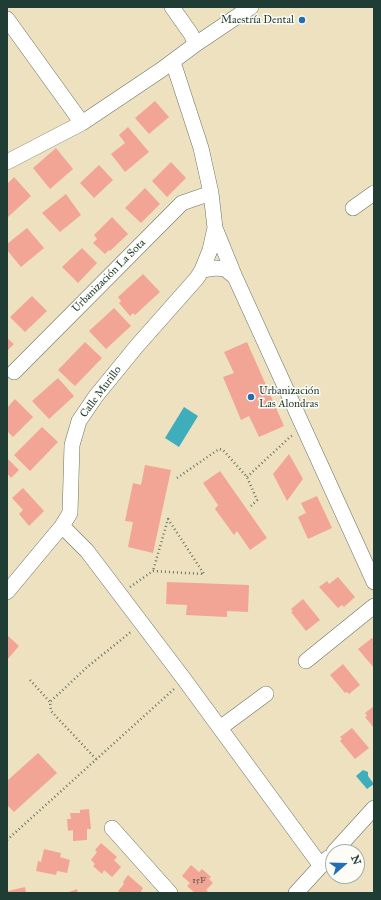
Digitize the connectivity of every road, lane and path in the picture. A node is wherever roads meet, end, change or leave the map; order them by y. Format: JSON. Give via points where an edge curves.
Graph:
{"nodes":[{"id":1,"x":172,"y":7,"type":"edge"},
{"id":2,"x":251,"y":7,"type":"edge"},
{"id":3,"x":7,"y":19,"type":"edge"},
{"id":4,"x":196,"y":44,"type":"junction"},
{"id":5,"x":173,"y":62,"type":"junction"},
{"id":6,"x":82,"y":123,"type":"junction"},
{"id":7,"x":7,"y":162,"type":"edge"},
{"id":8,"x":211,"y":193,"type":"junction"},
{"id":9,"x":374,"y":193,"type":"edge"},
{"id":10,"x":353,"y":208,"type":"dead end"},
{"id":11,"x":214,"y":228,"type":"junction"},
{"id":12,"x":202,"y":270,"type":"junction"},
{"id":13,"x":235,"y":277,"type":"junction"},
{"id":14,"x":14,"y":372,"type":"dead end"},
{"id":15,"x":305,"y":431,"type":"junction"},
{"id":16,"x":177,"y":478,"type":"dead end"},
{"id":17,"x":247,"y":478,"type":"junction"},
{"id":18,"x":251,"y":506,"type":"dead end"},
{"id":19,"x":62,"y":526,"type":"junction"},
{"id":20,"x":153,"y":571,"type":"junction"},
{"id":21,"x":374,"y":582,"type":"edge"},
{"id":22,"x":7,"y":592,"type":"edge"},
{"id":23,"x":120,"y":594,"type":"junction"},
{"id":24,"x":374,"y":606,"type":"edge"},
{"id":25,"x":142,"y":623,"type":"junction"},
{"id":26,"x":306,"y":661,"type":"dead end"},
{"id":27,"x":184,"y":679,"type":"junction"},
{"id":28,"x":30,"y":680,"type":"dead end"},
{"id":29,"x":266,"y":694,"type":"dead end"},
{"id":30,"x":50,"y":702,"type":"junction"},
{"id":31,"x":220,"y":728,"type":"junction"},
{"id":32,"x":96,"y":759,"type":"junction"},
{"id":33,"x":374,"y":808,"type":"edge"},
{"id":34,"x":112,"y":828,"type":"dead end"},
{"id":35,"x":7,"y":840,"type":"edge"},
{"id":36,"x":340,"y":844,"type":"edge"},
{"id":37,"x":325,"y":861,"type":"edge"},
{"id":38,"x":321,"y":866,"type":"junction"},
{"id":39,"x":170,"y":893,"type":"edge"},
{"id":40,"x":296,"y":893,"type":"edge"}],
"edges":[{"from":1,"to":4,"type":"street"},
{"from":2,"to":4,"type":"street"},
{"from":3,"to":6,"type":"street"},
{"from":4,"to":5,"type":"street"},
{"from":5,"to":6,"type":"street"},
{"from":5,"to":8,"type":"street","name":"Calle Murillo","via":[[201,148]]},
{"from":6,"to":7,"type":"street"},
{"from":8,"to":11,"type":"street","name":"Calle Murillo"},
{"from":8,"to":14,"type":"street","name":"Urbanización La Sota","via":[[182,203]]},
{"from":9,"to":10,"type":"street"},
{"from":11,"to":12,"type":"street","name":"Calle Murillo","via":[[210,250]]},
{"from":11,"to":13,"type":"street","name":"Calle Murillo"},
{"from":12,"to":13,"type":"street","via":[[224,269]]},
{"from":12,"to":19,"type":"street","name":"Calle Murillo","via":[[96,396],[79,421],[72,445],[70,513]]},
{"from":13,"to":15,"type":"street","name":"Calle Murillo"},
{"from":15,"to":17,"type":"path","via":[[290,437]]},
{"from":15,"to":21,"type":"street","name":"Calle Murillo"},
{"from":16,"to":17,"type":"path","via":[[219,449],[223,450]]},
{"from":17,"to":18,"type":"path","via":[[257,500]]},
{"from":19,"to":22,"type":"street","name":"Calle Murillo"},
{"from":19,"to":23,"type":"street","via":[[87,551]]},
{"from":20,"to":20,"type":"path","via":[[160,549],[168,519],[204,574]]},
{"from":20,"to":23,"type":"path"},
{"from":23,"to":25,"type":"street"},
{"from":24,"to":26,"type":"street"},
{"from":25,"to":27,"type":"street"},
{"from":25,"to":30,"type":"path","via":[[86,668]]},
{"from":27,"to":31,"type":"street"},
{"from":27,"to":32,"type":"path"},
{"from":28,"to":30,"type":"path"},
{"from":29,"to":31,"type":"street"},
{"from":30,"to":32,"type":"path","via":[[51,711]]},
{"from":31,"to":38,"type":"street"},
{"from":32,"to":35,"type":"path"},
{"from":33,"to":36,"type":"street"},
{"from":34,"to":39,"type":"street"},
{"from":37,"to":38,"type":"street"},
{"from":38,"to":40,"type":"street"}]}
